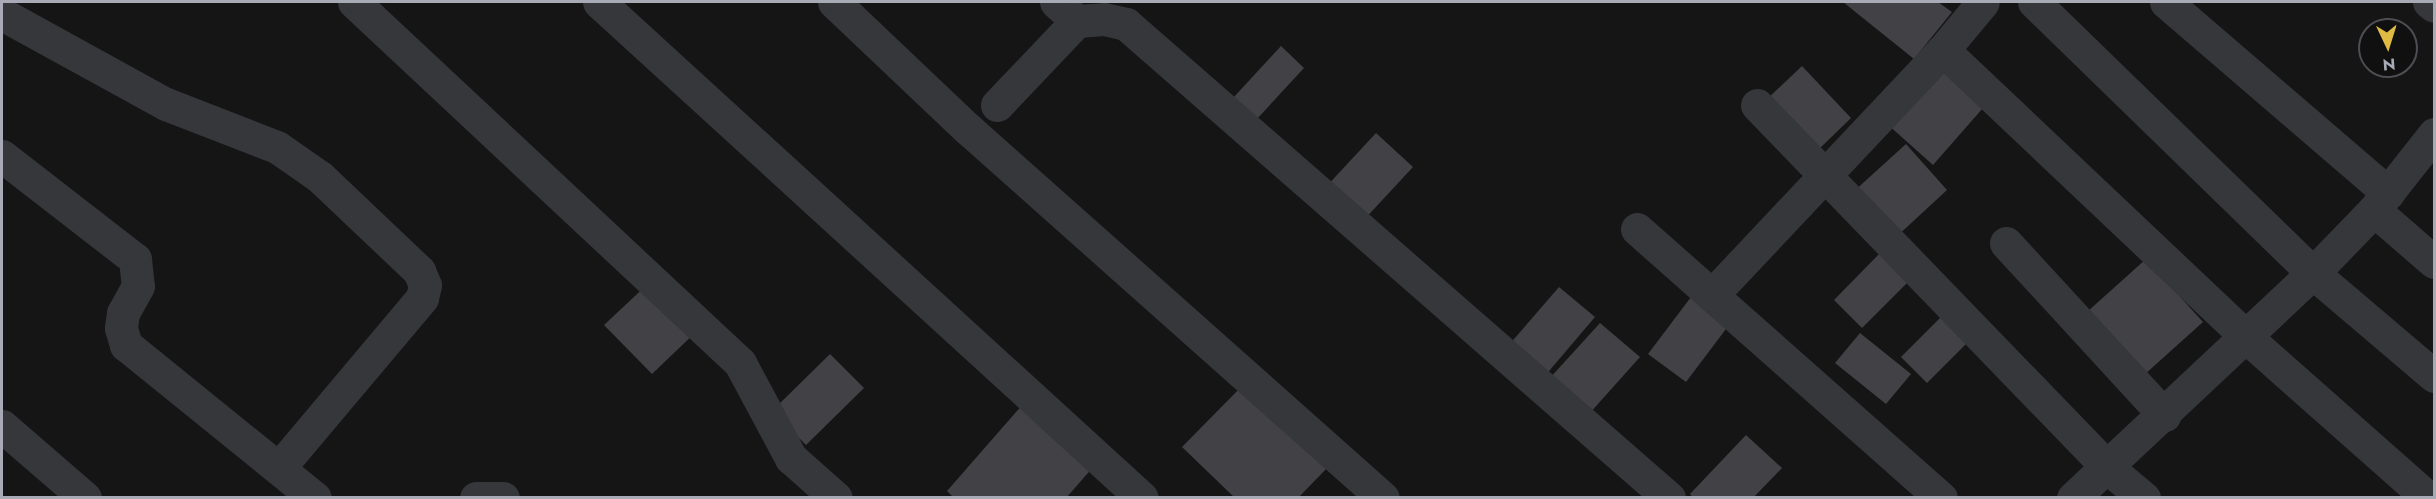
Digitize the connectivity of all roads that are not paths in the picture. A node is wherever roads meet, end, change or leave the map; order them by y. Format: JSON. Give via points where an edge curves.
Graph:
{"nodes":[{"id":1,"x":354,"y":2,"type":"edge"},
{"id":2,"x":599,"y":2,"type":"edge"},
{"id":3,"x":834,"y":2,"type":"edge"},
{"id":4,"x":1983,"y":2,"type":"edge"},
{"id":5,"x":2034,"y":2,"type":"edge"},
{"id":6,"x":2166,"y":2,"type":"edge"},
{"id":7,"x":2430,"y":2,"type":"edge"},
{"id":8,"x":2434,"y":6,"type":"edge"},
{"id":9,"x":1066,"y":11,"type":"edge"},
{"id":10,"x":2,"y":14,"type":"edge"},
{"id":11,"x":1943,"y":50,"type":"junction"},
{"id":12,"x":998,"y":105,"type":"dead end"},
{"id":13,"x":1757,"y":105,"type":"dead end"},
{"id":14,"x":2434,"y":134,"type":"edge"},
{"id":15,"x":2,"y":156,"type":"edge"},
{"id":16,"x":1824,"y":174,"type":"junction"},
{"id":17,"x":2381,"y":202,"type":"junction"},
{"id":18,"x":1637,"y":229,"type":"dead end"},
{"id":19,"x":2006,"y":243,"type":"dead end"},
{"id":20,"x":2434,"y":262,"type":"edge"},
{"id":21,"x":2313,"y":273,"type":"junction"},
{"id":22,"x":1712,"y":295,"type":"junction"},
{"id":23,"x":2246,"y":337,"type":"junction"},
{"id":24,"x":2434,"y":376,"type":"edge"},
{"id":25,"x":2164,"y":415,"type":"junction"},
{"id":26,"x":2,"y":426,"type":"edge"},
{"id":27,"x":279,"y":468,"type":"junction"},
{"id":28,"x":2108,"y":468,"type":"junction"},
{"id":29,"x":85,"y":498,"type":"edge"},
{"id":30,"x":315,"y":498,"type":"edge"},
{"id":31,"x":476,"y":498,"type":"edge"},
{"id":32,"x":503,"y":498,"type":"edge"},
{"id":33,"x":836,"y":498,"type":"edge"},
{"id":34,"x":1142,"y":498,"type":"edge"},
{"id":35,"x":1383,"y":498,"type":"edge"},
{"id":36,"x":1669,"y":498,"type":"edge"},
{"id":37,"x":1941,"y":498,"type":"edge"},
{"id":38,"x":2073,"y":498,"type":"edge"},
{"id":39,"x":2144,"y":498,"type":"edge"},
{"id":40,"x":2428,"y":498,"type":"edge"}],
"edges":[{"from":1,"to":33,"type":"street","via":[[741,363],[791,458]]},
{"from":2,"to":34,"type":"street"},
{"from":3,"to":35,"type":"street","via":[[968,129]]},
{"from":4,"to":11,"type":"street"},
{"from":5,"to":21,"type":"street"},
{"from":6,"to":17,"type":"street"},
{"from":7,"to":8,"type":"street"},
{"from":9,"to":12,"type":"street"},
{"from":9,"to":36,"type":"street","via":[[1126,24]]},
{"from":10,"to":27,"type":"street","via":[[166,104],[277,147],[320,177],[419,271],[425,285],[422,298]]},
{"from":11,"to":16,"type":"street"},
{"from":11,"to":23,"type":"street"},
{"from":13,"to":16,"type":"street"},
{"from":14,"to":17,"type":"street"},
{"from":15,"to":27,"type":"street","via":[[135,259],[138,286],[123,313],[121,328],[126,345]]},
{"from":16,"to":22,"type":"street"},
{"from":16,"to":28,"type":"street"},
{"from":17,"to":20,"type":"street"},
{"from":17,"to":21,"type":"street"},
{"from":18,"to":22,"type":"street"},
{"from":19,"to":25,"type":"street"},
{"from":21,"to":23,"type":"street"},
{"from":21,"to":24,"type":"street"},
{"from":22,"to":37,"type":"street"},
{"from":23,"to":25,"type":"street"},
{"from":23,"to":40,"type":"street"},
{"from":25,"to":28,"type":"street"},
{"from":26,"to":29,"type":"street"},
{"from":27,"to":30,"type":"street"},
{"from":28,"to":38,"type":"street"},
{"from":28,"to":39,"type":"street"},
{"from":31,"to":32,"type":"street"}]}
